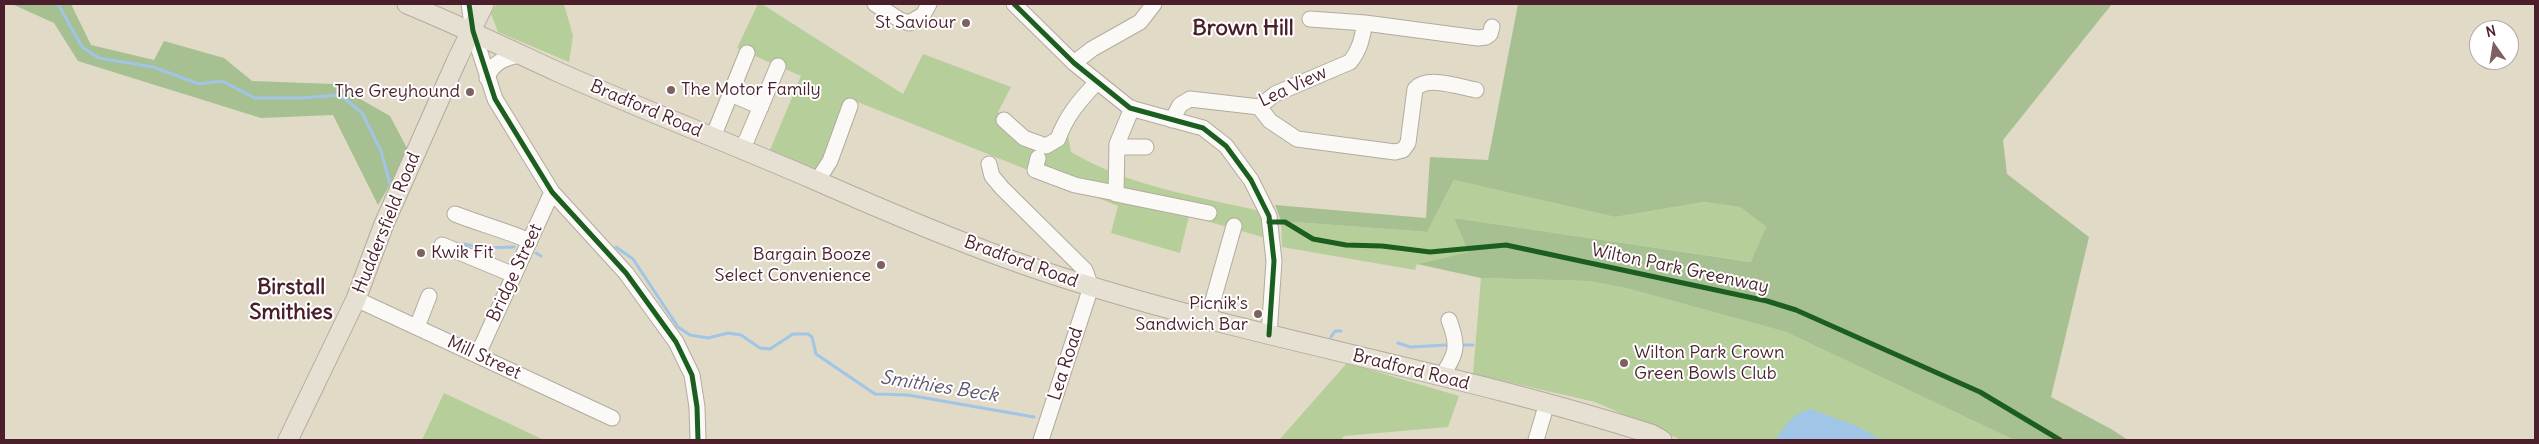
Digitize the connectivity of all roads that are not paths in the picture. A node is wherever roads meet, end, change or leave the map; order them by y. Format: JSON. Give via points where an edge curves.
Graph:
{"nodes":[{"id":1,"x":408,"y":4,"type":"edge"},
{"id":2,"x":469,"y":4,"type":"edge"},
{"id":3,"x":484,"y":4,"type":"edge"},
{"id":4,"x":875,"y":4,"type":"edge"},
{"id":5,"x":929,"y":4,"type":"edge"},
{"id":6,"x":1014,"y":4,"type":"edge"},
{"id":7,"x":1154,"y":4,"type":"edge"},
{"id":8,"x":1310,"y":19,"type":"dead end"},
{"id":9,"x":1365,"y":23,"type":"junction"},
{"id":10,"x":1492,"y":27,"type":"dead end"},
{"id":11,"x":473,"y":31,"type":"junction"},
{"id":12,"x":748,"y":53,"type":"dead end"},
{"id":13,"x":522,"y":54,"type":"junction"},
{"id":14,"x":1074,"y":63,"type":"junction"},
{"id":15,"x":778,"y":66,"type":"dead end"},
{"id":16,"x":488,"y":78,"type":"junction"},
{"id":17,"x":1097,"y":82,"type":"junction"},
{"id":18,"x":1476,"y":90,"type":"dead end"},
{"id":19,"x":731,"y":94,"type":"junction"},
{"id":20,"x":850,"y":106,"type":"dead end"},
{"id":21,"x":761,"y":107,"type":"junction"},
{"id":22,"x":1259,"y":107,"type":"junction"},
{"id":23,"x":1132,"y":108,"type":"junction"},
{"id":24,"x":1004,"y":120,"type":"dead end"},
{"id":25,"x":1172,"y":120,"type":"junction"},
{"id":26,"x":713,"y":137,"type":"junction"},
{"id":27,"x":1146,"y":147,"type":"dead end"},
{"id":28,"x":1116,"y":148,"type":"junction"},
{"id":29,"x":740,"y":149,"type":"junction"},
{"id":30,"x":1038,"y":158,"type":"dead end"},
{"id":31,"x":989,"y":164,"type":"dead end"},
{"id":32,"x":817,"y":181,"type":"junction"},
{"id":33,"x":552,"y":192,"type":"junction"},
{"id":34,"x":1116,"y":193,"type":"junction"},
{"id":35,"x":1209,"y":213,"type":"dead end"},
{"id":36,"x":455,"y":214,"type":"dead end"},
{"id":37,"x":1234,"y":226,"type":"dead end"},
{"id":38,"x":530,"y":241,"type":"junction"},
{"id":39,"x":442,"y":245,"type":"dead end"},
{"id":40,"x":514,"y":275,"type":"junction"},
{"id":41,"x":1092,"y":287,"type":"junction"},
{"id":42,"x":430,"y":296,"type":"dead end"},
{"id":43,"x":356,"y":299,"type":"junction"},
{"id":44,"x":1208,"y":318,"type":"junction"},
{"id":45,"x":1449,"y":320,"type":"dead end"},
{"id":46,"x":417,"y":326,"type":"junction"},
{"id":47,"x":1269,"y":336,"type":"junction"},
{"id":48,"x":478,"y":354,"type":"junction"},
{"id":49,"x":1441,"y":377,"type":"junction"},
{"id":50,"x":1547,"y":403,"type":"junction"},
{"id":51,"x":612,"y":418,"type":"dead end"},
{"id":52,"x":288,"y":440,"type":"edge"},
{"id":53,"x":698,"y":440,"type":"edge"},
{"id":54,"x":1041,"y":440,"type":"edge"},
{"id":55,"x":1536,"y":440,"type":"edge"},
{"id":56,"x":1662,"y":440,"type":"edge"}],
"edges":[{"from":1,"to":11,"type":"main road","name":"Bradford Road"},
{"from":2,"to":11,"type":"street"},
{"from":3,"to":11,"type":"main road","name":"Huddersfield Road"},
{"from":4,"to":5,"type":"street","via":[[909,24],[923,15]]},
{"from":6,"to":14,"type":"street"},
{"from":7,"to":14,"type":"street","via":[[1140,22]]},
{"from":8,"to":9,"type":"street"},
{"from":9,"to":10,"type":"street","via":[[1478,38],[1490,34]]},
{"from":9,"to":22,"type":"street","name":"Lea View","via":[[1357,54],[1350,62],[1275,94]]},
{"from":11,"to":13,"type":"main road","name":"Bradford Road"},
{"from":11,"to":16,"type":"street"},
{"from":11,"to":43,"type":"main road","name":"Huddersfield Road","via":[[384,224]]},
{"from":12,"to":19,"type":"street"},
{"from":13,"to":16,"type":"street","via":[[502,59],[490,70]]},
{"from":13,"to":26,"type":"main road","name":"Bradford Road"},
{"from":14,"to":17,"type":"street"},
{"from":15,"to":21,"type":"street"},
{"from":16,"to":33,"type":"street","via":[[495,99]]},
{"from":17,"to":23,"type":"street"},
{"from":17,"to":24,"type":"street","via":[[1073,108],[1058,139],[1046,146],[1024,138]]},
{"from":18,"to":22,"type":"street","via":[[1425,82],[1415,89],[1408,143],[1403,150],[1395,152],[1297,139],[1270,121]]},
{"from":19,"to":21,"type":"street"},
{"from":19,"to":26,"type":"street"},
{"from":20,"to":32,"type":"street","via":[[830,161]]},
{"from":21,"to":29,"type":"street"},
{"from":22,"to":25,"type":"street","name":"Lea View","via":[[1190,99],[1180,106]]},
{"from":23,"to":25,"type":"street"},
{"from":23,"to":28,"type":"street"},
{"from":25,"to":47,"type":"street","via":[[1203,128],[1226,146],[1251,180],[1269,216],[1274,261]]},
{"from":26,"to":29,"type":"main road","name":"Bradford Road"},
{"from":27,"to":28,"type":"street"},
{"from":28,"to":34,"type":"street"},
{"from":29,"to":32,"type":"main road","name":"Bradford Road"},
{"from":30,"to":34,"type":"street","via":[[1035,170],[1075,185]]},
{"from":31,"to":41,"type":"street","via":[[992,176],[1002,188],[1085,270]]},
{"from":32,"to":41,"type":"main road","name":"Bradford Road","via":[[949,236]]},
{"from":33,"to":38,"type":"street","name":"Bridge Street"},
{"from":33,"to":53,"type":"street","via":[[626,274],[676,342],[692,375]]},
{"from":34,"to":35,"type":"street"},
{"from":36,"to":38,"type":"street"},
{"from":37,"to":44,"type":"street"},
{"from":38,"to":40,"type":"street","name":"Bridge Street"},
{"from":39,"to":40,"type":"street"},
{"from":40,"to":48,"type":"street","name":"Bridge Street"},
{"from":41,"to":44,"type":"main road","name":"Bradford Road"},
{"from":41,"to":54,"type":"street","name":"Lea Road"},
{"from":42,"to":46,"type":"street"},
{"from":43,"to":46,"type":"street","name":"Mill Street"},
{"from":43,"to":52,"type":"main road","name":"Huddersfield Road"},
{"from":44,"to":47,"type":"main road","name":"Bradford Road"},
{"from":45,"to":49,"type":"street","via":[[1456,338],[1454,358]]},
{"from":46,"to":48,"type":"street","name":"Mill Street"},
{"from":47,"to":49,"type":"main road","name":"Bradford Road"},
{"from":48,"to":51,"type":"street","name":"Mill Street"},
{"from":49,"to":50,"type":"main road","name":"Bradford Road"},
{"from":50,"to":55,"type":"street"},
{"from":50,"to":56,"type":"main road","name":"Bradford Road"}]}
